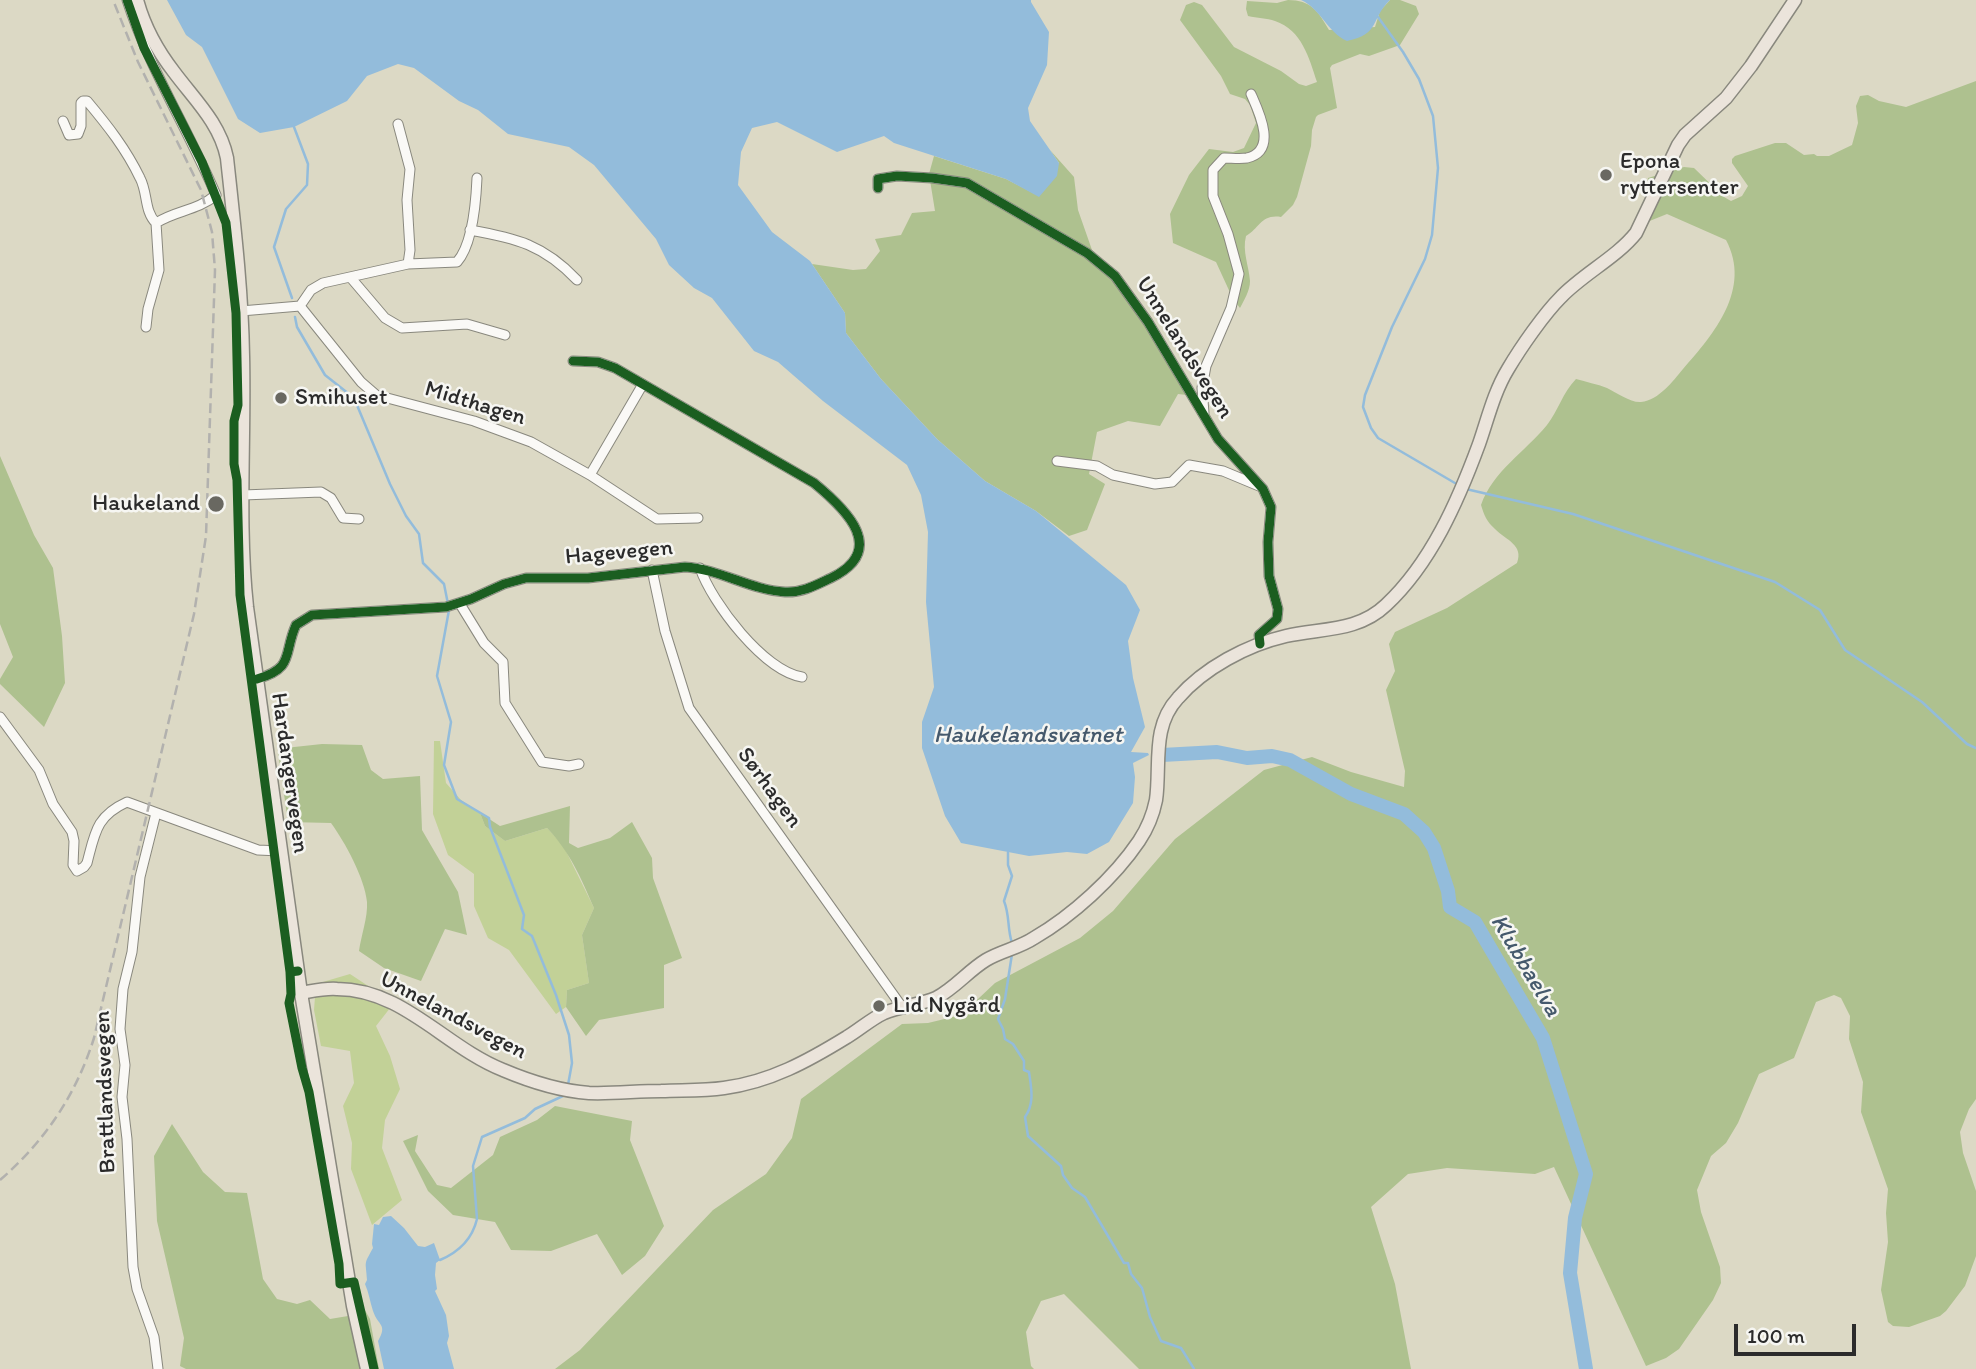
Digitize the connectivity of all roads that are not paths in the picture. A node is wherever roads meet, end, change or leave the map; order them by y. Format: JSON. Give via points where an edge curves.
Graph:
{"nodes":[{"id":1,"x":127,"y":0,"type":"edge"},
{"id":2,"x":136,"y":0,"type":"edge"},
{"id":3,"x":1795,"y":0,"type":"edge"},
{"id":4,"x":1251,"y":94,"type":"dead end"},
{"id":5,"x":63,"y":121,"type":"dead end"},
{"id":6,"x":398,"y":124,"type":"dead end"},
{"id":7,"x":477,"y":178,"type":"dead end"},
{"id":8,"x":878,"y":188,"type":"dead end"},
{"id":9,"x":156,"y":223,"type":"junction"},
{"id":10,"x":470,"y":230,"type":"junction"},
{"id":11,"x":408,"y":264,"type":"junction"},
{"id":12,"x":351,"y":278,"type":"junction"},
{"id":13,"x":577,"y":279,"type":"dead end"},
{"id":14,"x":300,"y":306,"type":"junction"},
{"id":15,"x":241,"y":311,"type":"junction"},
{"id":16,"x":146,"y":327,"type":"dead end"},
{"id":17,"x":505,"y":335,"type":"dead end"},
{"id":18,"x":573,"y":361,"type":"dead end"},
{"id":19,"x":643,"y":384,"type":"junction"},
{"id":20,"x":1204,"y":415,"type":"junction"},
{"id":21,"x":1057,"y":461,"type":"dead end"},
{"id":22,"x":590,"y":475,"type":"junction"},
{"id":23,"x":1263,"y":489,"type":"junction"},
{"id":24,"x":243,"y":495,"type":"junction"},
{"id":25,"x":698,"y":518,"type":"dead end"},
{"id":26,"x":359,"y":519,"type":"dead end"},
{"id":27,"x":700,"y":568,"type":"junction"},
{"id":28,"x":652,"y":570,"type":"junction"},
{"id":29,"x":453,"y":605,"type":"junction"},
{"id":30,"x":1260,"y":645,"type":"junction"},
{"id":31,"x":802,"y":677,"type":"dead end"},
{"id":32,"x":257,"y":679,"type":"junction"},
{"id":33,"x":0,"y":717,"type":"edge"},
{"id":34,"x":579,"y":764,"type":"dead end"},
{"id":35,"x":156,"y":813,"type":"junction"},
{"id":36,"x":280,"y":851,"type":"junction"},
{"id":37,"x":301,"y":993,"type":"junction"},
{"id":38,"x":902,"y":1007,"type":"junction"},
{"id":39,"x":159,"y":1369,"type":"edge"},
{"id":40,"x":367,"y":1369,"type":"edge"}],
"edges":[{"from":1,"to":9,"type":"street","via":[[144,48],[216,195],[199,207]]},
{"from":2,"to":15,"type":"main road","name":"Hardangervegen","via":[[161,54],[223,141]]},
{"from":3,"to":30,"type":"main road","name":"Unnelandsvegen","via":[[1734,88],[1678,145],[1629,243],[1560,298],[1509,367],[1495,393],[1464,483],[1413,575],[1370,618]]},
{"from":4,"to":20,"type":"street","name":"Unnelandsvegen","via":[[1263,120],[1262,148],[1247,158],[1224,158],[1213,170],[1213,196],[1239,274],[1231,308],[1206,366]]},
{"from":5,"to":9,"type":"street","via":[[69,135],[78,134],[81,103],[88,101],[123,146],[143,183]]},
{"from":6,"to":11,"type":"street","via":[[410,169]]},
{"from":7,"to":10,"type":"street"},
{"from":8,"to":20,"type":"street","name":"Unnelandsvegen","via":[[878,179],[897,176],[967,183],[1102,263],[1148,322]]},
{"from":9,"to":16,"type":"street","via":[[159,271]]},
{"from":10,"to":11,"type":"street","via":[[457,262]]},
{"from":10,"to":13,"type":"street","via":[[536,246]]},
{"from":11,"to":12,"type":"street"},
{"from":12,"to":14,"type":"street","via":[[316,286]]},
{"from":12,"to":17,"type":"street","via":[[385,318],[402,328],[467,324]]},
{"from":14,"to":15,"type":"street"},
{"from":14,"to":22,"type":"street","name":"Midthagen","via":[[376,395],[513,433]]},
{"from":15,"to":24,"type":"main road","name":"Hardangervegen"},
{"from":18,"to":19,"type":"street","name":"Hagevegen","via":[[598,362]]},
{"from":19,"to":22,"type":"street"},
{"from":19,"to":27,"type":"street","name":"Hagevegen","via":[[814,483],[842,509],[859,537],[859,552],[850,567],[798,592],[756,587]]},
{"from":20,"to":23,"type":"street","name":"Unnelandsvegen","via":[[1218,439]]},
{"from":21,"to":23,"type":"street","via":[[1097,466],[1113,475],[1155,484],[1172,482],[1189,465],[1223,471]]},
{"from":22,"to":25,"type":"street","name":"Midthagen","via":[[657,519]]},
{"from":23,"to":30,"type":"street","via":[[1271,507],[1269,576],[1278,609],[1277,619],[1259,635]]},
{"from":24,"to":26,"type":"street","via":[[321,492],[331,498],[344,518]]},
{"from":24,"to":32,"type":"main road","name":"Hardangervegen","via":[[244,573]]},
{"from":27,"to":28,"type":"street","name":"Hagevegen"},
{"from":27,"to":31,"type":"street","via":[[711,592],[740,631],[783,672]]},
{"from":28,"to":29,"type":"street","name":"Hagevegen","via":[[588,579],[526,578]]},
{"from":28,"to":38,"type":"street","name":"Sørhagen","via":[[688,708]]},
{"from":29,"to":32,"type":"street","name":"Hagevegen","via":[[312,615],[296,625],[282,668]]},
{"from":29,"to":34,"type":"street","via":[[503,662],[505,703],[542,762]]},
{"from":30,"to":38,"type":"main road","name":"Unnelandsvegen","via":[[1198,680],[1169,710],[1159,736],[1152,815],[1138,842],[1093,894],[1031,941],[983,962],[932,1000]]},
{"from":32,"to":36,"type":"main road","name":"Hardangervegen"},
{"from":33,"to":35,"type":"street","via":[[39,770],[53,804],[72,832],[77,870],[87,863],[99,822],[109,811],[127,802]]},
{"from":35,"to":36,"type":"street","via":[[258,850]]},
{"from":35,"to":39,"type":"street","name":"Brattlandsvegen","via":[[139,877],[120,1028],[133,1267]]},
{"from":36,"to":37,"type":"main road","name":"Hardangervegen"},
{"from":37,"to":38,"type":"main road","name":"Unnelandsvegen","via":[[337,989],[376,996],[409,1011],[492,1066],[589,1093],[715,1089],[767,1079]]},
{"from":37,"to":40,"type":"main road","name":"Hardangervegen"}]}
